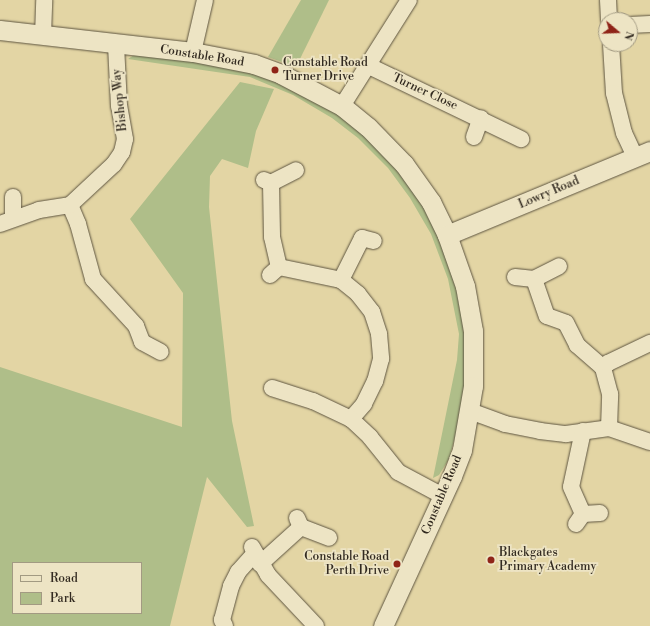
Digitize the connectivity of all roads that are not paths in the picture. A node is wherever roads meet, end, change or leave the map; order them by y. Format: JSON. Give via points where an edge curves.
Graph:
{"nodes":[{"id":1,"x":44,"y":0,"type":"edge"},
{"id":2,"x":205,"y":0,"type":"edge"},
{"id":3,"x":409,"y":0,"type":"edge"},
{"id":4,"x":608,"y":0,"type":"edge"},
{"id":5,"x":609,"y":12,"type":"edge"},
{"id":6,"x":650,"y":24,"type":"edge"},
{"id":7,"x":638,"y":25,"type":"edge"},
{"id":8,"x":0,"y":30,"type":"edge"},
{"id":9,"x":43,"y":36,"type":"junction"},
{"id":10,"x":116,"y":45,"type":"junction"},
{"id":11,"x":193,"y":52,"type":"junction"},
{"id":12,"x":611,"y":52,"type":"edge"},
{"id":13,"x":369,"y":66,"type":"junction"},
{"id":14,"x":342,"y":106,"type":"junction"},
{"id":15,"x":482,"y":118,"type":"junction"},
{"id":16,"x":474,"y":137,"type":"dead end"},
{"id":17,"x":521,"y":139,"type":"dead end"},
{"id":18,"x":642,"y":154,"type":"edge"},
{"id":19,"x":296,"y":170,"type":"dead end"},
{"id":20,"x":13,"y":197,"type":"dead end"},
{"id":21,"x":70,"y":205,"type":"junction"},
{"id":22,"x":6,"y":221,"type":"edge"},
{"id":23,"x":448,"y":236,"type":"junction"},
{"id":24,"x":374,"y":241,"type":"dead end"},
{"id":25,"x":559,"y":266,"type":"dead end"},
{"id":26,"x":515,"y":277,"type":"dead end"},
{"id":27,"x":534,"y":279,"type":"junction"},
{"id":28,"x":341,"y":280,"type":"junction"},
{"id":29,"x":650,"y":343,"type":"edge"},
{"id":30,"x":160,"y":352,"type":"dead end"},
{"id":31,"x":603,"y":368,"type":"junction"},
{"id":32,"x":272,"y":388,"type":"dead end"},
{"id":33,"x":470,"y":410,"type":"junction"},
{"id":34,"x":351,"y":419,"type":"junction"},
{"id":35,"x":609,"y":428,"type":"junction"},
{"id":36,"x":583,"y":431,"type":"junction"},
{"id":37,"x":650,"y":442,"type":"edge"},
{"id":38,"x":443,"y":496,"type":"junction"},
{"id":39,"x":600,"y":513,"type":"dead end"},
{"id":40,"x":329,"y":538,"type":"dead end"},
{"id":41,"x":256,"y":555,"type":"junction"},
{"id":42,"x":226,"y":626,"type":"edge"},
{"id":43,"x":316,"y":626,"type":"edge"},
{"id":44,"x":383,"y":626,"type":"edge"}],
"edges":[{"from":1,"to":9,"type":"street"},
{"from":2,"to":11,"type":"street"},
{"from":3,"to":13,"type":"street"},
{"from":4,"to":5,"type":"street"},
{"from":6,"to":7,"type":"street"},
{"from":8,"to":9,"type":"street","name":"Constable Road"},
{"from":9,"to":10,"type":"street","name":"Constable Road"},
{"from":10,"to":11,"type":"street","name":"Constable Road"},
{"from":10,"to":21,"type":"street","name":"Bishop Way","via":[[118,94],[124,139],[122,152],[114,164]]},
{"from":11,"to":14,"type":"street","name":"Constable Road","via":[[229,58],[268,69]]},
{"from":12,"to":18,"type":"street","via":[[614,93],[624,133]]},
{"from":13,"to":14,"type":"street"},
{"from":13,"to":15,"type":"street","name":"Turner Close"},
{"from":14,"to":23,"type":"street","name":"Constable Road","via":[[368,127],[404,164],[431,202]]},
{"from":15,"to":16,"type":"street"},
{"from":15,"to":17,"type":"street","name":"Turner Close"},
{"from":18,"to":23,"type":"street","name":"Lowry Road"},
{"from":19,"to":28,"type":"street","via":[[268,182],[274,271]]},
{"from":20,"to":22,"type":"street"},
{"from":21,"to":22,"type":"street","via":[[39,210],[26,217]]},
{"from":21,"to":30,"type":"street","via":[[78,224],[93,279],[136,326],[136,343]]},
{"from":23,"to":33,"type":"street","name":"Constable Road","via":[[465,286],[473,331],[474,378]]},
{"from":24,"to":28,"type":"street","via":[[362,238]]},
{"from":25,"to":27,"type":"street"},
{"from":26,"to":27,"type":"street"},
{"from":27,"to":31,"type":"street","via":[[547,316],[566,323],[577,345]]},
{"from":28,"to":34,"type":"street","via":[[358,294],[372,312],[378,334],[380,358],[375,380],[367,398]]},
{"from":29,"to":31,"type":"street","via":[[608,363]]},
{"from":31,"to":35,"type":"street","via":[[610,394]]},
{"from":32,"to":34,"type":"street","via":[[313,401]]},
{"from":33,"to":36,"type":"street","via":[[505,424],[540,431],[566,434]]},
{"from":33,"to":38,"type":"street","name":"Constable Road","via":[[462,450]]},
{"from":34,"to":38,"type":"street","via":[[370,437],[398,472]]},
{"from":35,"to":36,"type":"street"},
{"from":35,"to":37,"type":"street"},
{"from":36,"to":39,"type":"street","via":[[571,487],[580,519]]},
{"from":38,"to":44,"type":"street","name":"Constable Road"},
{"from":40,"to":41,"type":"street","via":[[299,522]]},
{"from":41,"to":42,"type":"street","via":[[238,572],[231,586],[222,620]]},
{"from":41,"to":43,"type":"street"}]}
